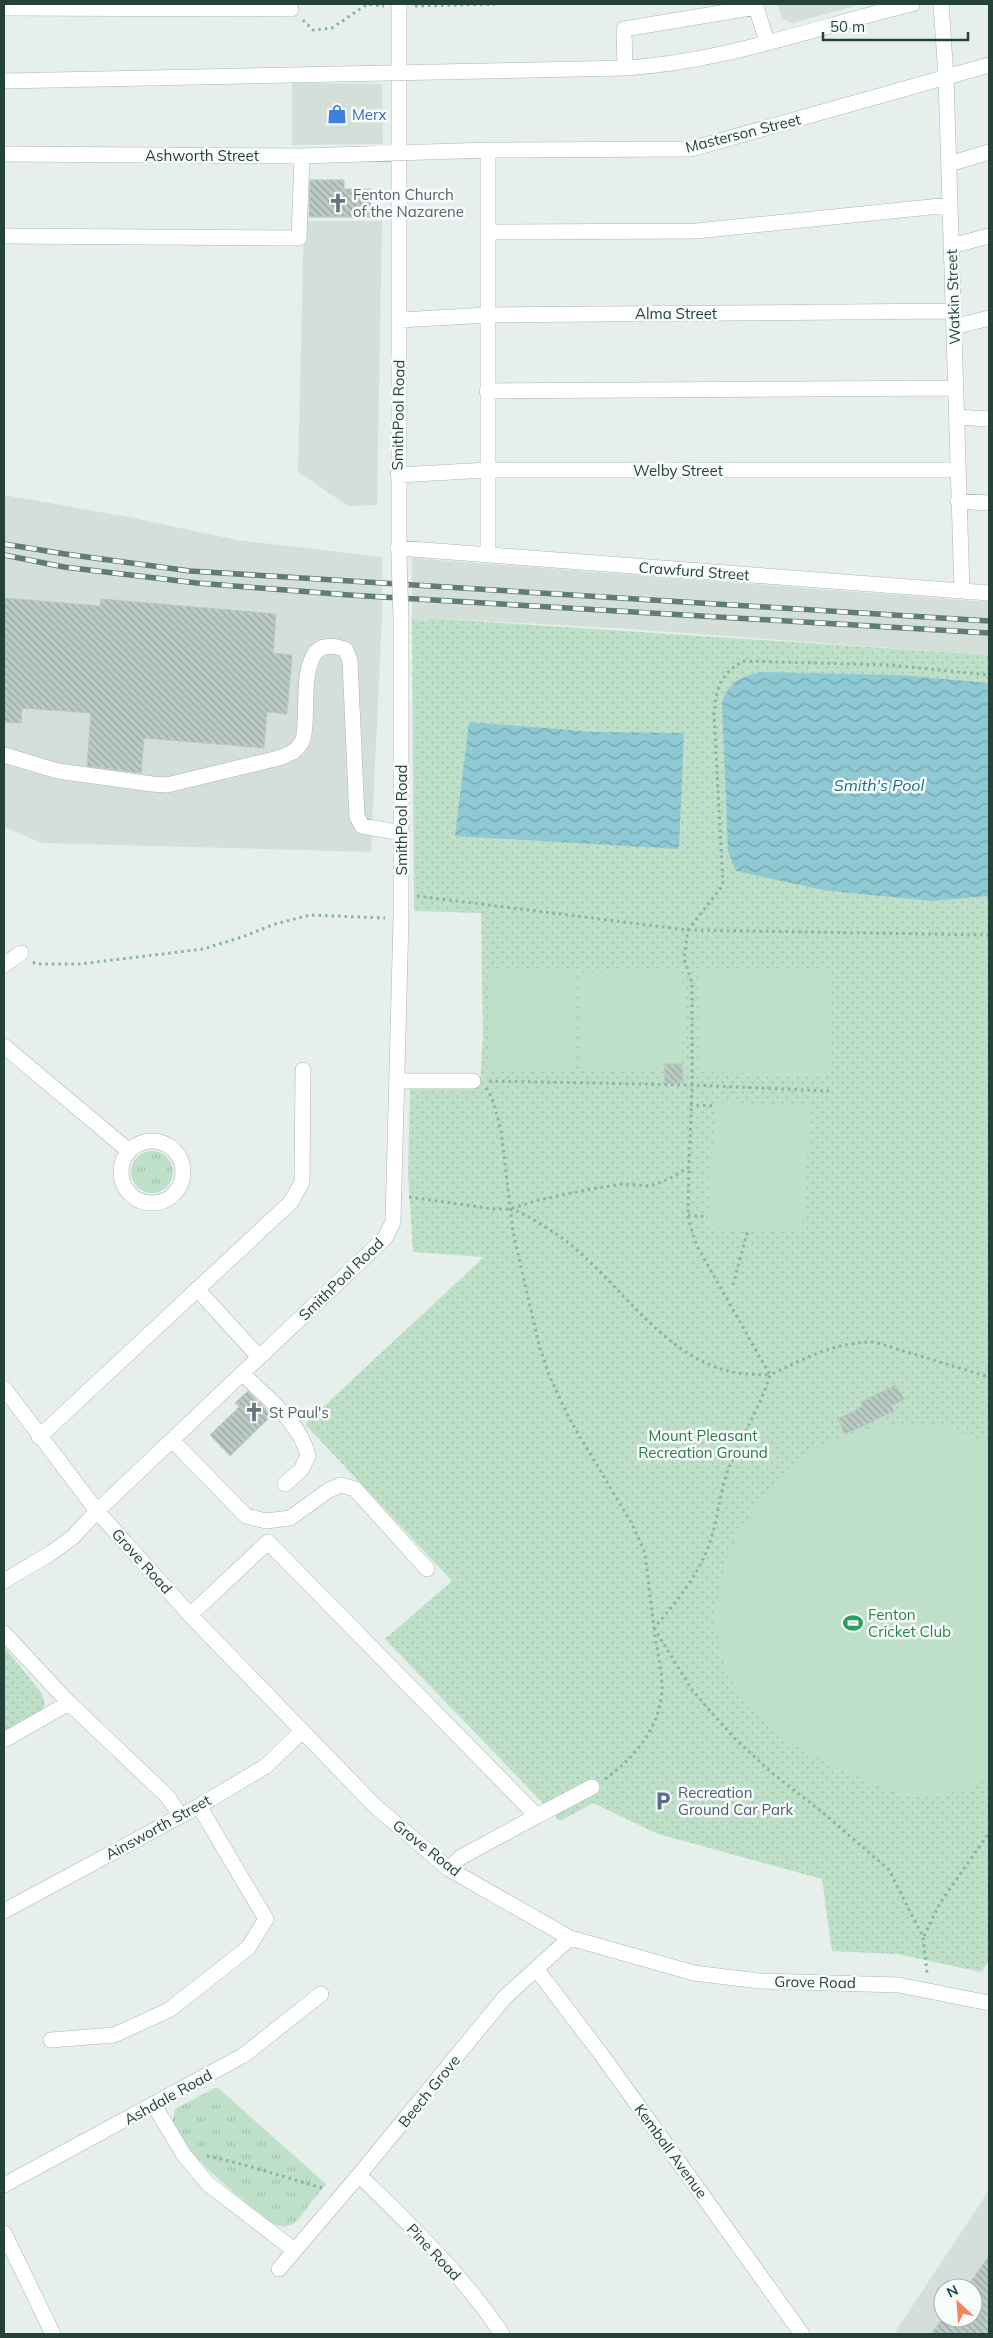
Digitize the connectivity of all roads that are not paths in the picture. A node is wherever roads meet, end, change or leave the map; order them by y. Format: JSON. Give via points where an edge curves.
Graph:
{"nodes":[{"id":1,"x":942,"y":4,"type":"edge"},
{"id":2,"x":400,"y":5,"type":"edge"},
{"id":3,"x":902,"y":6,"type":"edge"},
{"id":4,"x":4,"y":8,"type":"edge"},
{"id":5,"x":291,"y":9,"type":"road end"},
{"id":6,"x":767,"y":42,"type":"junction"},
{"id":7,"x":989,"y":65,"type":"edge"},
{"id":8,"x":625,"y":68,"type":"junction"},
{"id":9,"x":399,"y":72,"type":"junction"},
{"id":10,"x":946,"y":77,"type":"junction"},
{"id":11,"x":4,"y":81,"type":"edge"},
{"id":12,"x":488,"y":150,"type":"junction"},
{"id":13,"x":989,"y":152,"type":"edge"},
{"id":14,"x":400,"y":153,"type":"junction"},
{"id":15,"x":4,"y":154,"type":"edge"},
{"id":16,"x":302,"y":156,"type":"junction"},
{"id":17,"x":949,"y":164,"type":"junction"},
{"id":18,"x":950,"y":205,"type":"junction"},
{"id":19,"x":488,"y":232,"type":"junction"},
{"id":20,"x":4,"y":236,"type":"edge"},
{"id":21,"x":989,"y":236,"type":"edge"},
{"id":22,"x":951,"y":246,"type":"junction"},
{"id":23,"x":953,"y":311,"type":"junction"},
{"id":24,"x":488,"y":314,"type":"junction"},
{"id":25,"x":989,"y":318,"type":"edge"},
{"id":26,"x":399,"y":320,"type":"junction"},
{"id":27,"x":954,"y":327,"type":"junction"},
{"id":28,"x":956,"y":388,"type":"junction"},
{"id":29,"x":487,"y":391,"type":"junction"},
{"id":30,"x":956,"y":417,"type":"junction"},
{"id":31,"x":989,"y":419,"type":"edge"},
{"id":32,"x":488,"y":470,"type":"junction"},
{"id":33,"x":958,"y":470,"type":"junction"},
{"id":34,"x":398,"y":475,"type":"junction"},
{"id":35,"x":958,"y":501,"type":"junction"},
{"id":36,"x":989,"y":502,"type":"edge"},
{"id":37,"x":399,"y":553,"type":"junction"},
{"id":38,"x":488,"y":554,"type":"junction"},
{"id":39,"x":962,"y":591,"type":"junction"},
{"id":40,"x":989,"y":593,"type":"edge"},
{"id":41,"x":4,"y":755,"type":"edge"},
{"id":42,"x":402,"y":833,"type":"junction"},
{"id":43,"x":20,"y":953,"type":"road end"},
{"id":44,"x":4,"y":965,"type":"edge"},
{"id":45,"x":4,"y":1046,"type":"edge"},
{"id":46,"x":303,"y":1070,"type":"dead end"},
{"id":47,"x":397,"y":1081,"type":"junction"},
{"id":48,"x":476,"y":1081,"type":"road end"},
{"id":49,"x":130,"y":1151,"type":"junction"},
{"id":50,"x":197,"y":1289,"type":"junction"},
{"id":51,"x":259,"y":1357,"type":"junction"},
{"id":52,"x":242,"y":1373,"type":"junction"},
{"id":53,"x":4,"y":1388,"type":"edge"},
{"id":54,"x":39,"y":1437,"type":"junction"},
{"id":55,"x":172,"y":1440,"type":"junction"},
{"id":56,"x":284,"y":1484,"type":"dead end"},
{"id":57,"x":97,"y":1511,"type":"junction"},
{"id":58,"x":427,"y":1569,"type":"dead end"},
{"id":59,"x":4,"y":1580,"type":"edge"},
{"id":60,"x":190,"y":1615,"type":"junction"},
{"id":61,"x":4,"y":1633,"type":"edge"},
{"id":62,"x":69,"y":1703,"type":"junction"},
{"id":63,"x":302,"y":1731,"type":"junction"},
{"id":64,"x":4,"y":1740,"type":"edge"},
{"id":65,"x":592,"y":1787,"type":"road end"},
{"id":66,"x":199,"y":1806,"type":"junction"},
{"id":67,"x":180,"y":1815,"type":"junction"},
{"id":68,"x":537,"y":1816,"type":"junction"},
{"id":69,"x":449,"y":1869,"type":"junction"},
{"id":70,"x":4,"y":1911,"type":"edge"},
{"id":71,"x":570,"y":1938,"type":"junction"},
{"id":72,"x":537,"y":1970,"type":"junction"},
{"id":73,"x":322,"y":1994,"type":"dead end"},
{"id":74,"x":989,"y":2003,"type":"edge"},
{"id":75,"x":51,"y":2040,"type":"dead end"},
{"id":76,"x":154,"y":2105,"type":"junction"},
{"id":77,"x":360,"y":2175,"type":"junction"},
{"id":78,"x":4,"y":2185,"type":"edge"},
{"id":79,"x":4,"y":2233,"type":"edge"},
{"id":80,"x":294,"y":2250,"type":"junction"},
{"id":81,"x":279,"y":2269,"type":"dead end"},
{"id":82,"x":53,"y":2334,"type":"edge"},
{"id":83,"x":502,"y":2334,"type":"edge"},
{"id":84,"x":802,"y":2334,"type":"edge"}],
"edges":[{"from":1,"to":10,"type":"street","name":"Watkin Street"},
{"from":2,"to":9,"type":"street","name":"SmithPool Road"},
{"from":3,"to":6,"type":"street"},
{"from":4,"to":5,"type":"street"},
{"from":6,"to":8,"type":"street","via":[[666,66]]},
{"from":6,"to":8,"type":"street","via":[[756,7],[624,29]]},
{"from":7,"to":10,"type":"street","name":"Masterson Street"},
{"from":8,"to":9,"type":"street"},
{"from":9,"to":11,"type":"street"},
{"from":9,"to":14,"type":"street","name":"SmithPool Road"},
{"from":10,"to":12,"type":"street","name":"Masterson Street","via":[[691,149]]},
{"from":10,"to":17,"type":"street","name":"Watkin Street"},
{"from":12,"to":14,"type":"street","name":"Masterson Street"},
{"from":12,"to":19,"type":"street"},
{"from":13,"to":17,"type":"street"},
{"from":14,"to":16,"type":"street","name":"Ashworth Street"},
{"from":14,"to":26,"type":"street","name":"SmithPool Road"},
{"from":15,"to":16,"type":"street","name":"Ashworth Street"},
{"from":16,"to":20,"type":"street","via":[[299,238]]},
{"from":17,"to":18,"type":"street","name":"Watkin Street"},
{"from":18,"to":19,"type":"street","via":[[696,231]]},
{"from":18,"to":22,"type":"street","name":"Watkin Street"},
{"from":19,"to":24,"type":"street"},
{"from":21,"to":22,"type":"street"},
{"from":22,"to":23,"type":"street","name":"Watkin Street"},
{"from":23,"to":24,"type":"street","name":"Alma Street"},
{"from":23,"to":27,"type":"street","name":"Watkin Street"},
{"from":24,"to":26,"type":"street","name":"Alma Street"},
{"from":24,"to":29,"type":"street"},
{"from":25,"to":27,"type":"street"},
{"from":26,"to":34,"type":"street","name":"SmithPool Road"},
{"from":27,"to":28,"type":"street","name":"Watkin Street"},
{"from":28,"to":29,"type":"street"},
{"from":28,"to":30,"type":"street","name":"Watkin Street"},
{"from":29,"to":32,"type":"street"},
{"from":30,"to":31,"type":"street"},
{"from":30,"to":33,"type":"street","name":"Watkin Street"},
{"from":32,"to":33,"type":"street","name":"Welby Street"},
{"from":32,"to":34,"type":"street","name":"Welby Street"},
{"from":32,"to":38,"type":"street"},
{"from":33,"to":35,"type":"street","name":"Watkin Street"},
{"from":34,"to":37,"type":"street","name":"SmithPool Road"},
{"from":35,"to":36,"type":"street"},
{"from":35,"to":39,"type":"street","name":"Watkin Street"},
{"from":37,"to":38,"type":"street","name":"Crawfurd Street"},
{"from":37,"to":42,"type":"street","name":"SmithPool Road","bridge":true},
{"from":38,"to":39,"type":"street","name":"Crawfurd Street"},
{"from":39,"to":40,"type":"street","name":"Crawfurd Street"},
{"from":41,"to":42,"type":"street","via":[[58,771],[159,784],[279,758],[294,752],[303,739],[308,667],[316,651],[326,646],[337,646],[346,650],[350,661],[357,817],[362,826]]},
{"from":42,"to":47,"type":"street","name":"SmithPool Road"},
{"from":43,"to":44,"type":"street"},
{"from":45,"to":49,"type":"street"},
{"from":46,"to":50,"type":"street","via":[[302,1182],[297,1193]]},
{"from":47,"to":48,"type":"street"},
{"from":47,"to":51,"type":"street","name":"SmithPool Road","via":[[394,1222],[385,1238]]},
{"from":49,"to":49,"type":"street","via":[[122,1164],[121,1174],[125,1188],[132,1196],[139,1201],[157,1203],[178,1189],[183,1179],[183,1168],[175,1151],[155,1141],[136,1145]]},
{"from":50,"to":51,"type":"street"},
{"from":50,"to":54,"type":"street"},
{"from":51,"to":52,"type":"street","name":"SmithPool Road"},
{"from":52,"to":55,"type":"street","name":"SmithPool Road"},
{"from":52,"to":56,"type":"street","via":[[295,1428],[306,1444],[308,1456],[300,1470]]},
{"from":53,"to":54,"type":"street","name":"Grove Road"},
{"from":54,"to":57,"type":"street","name":"Grove Road"},
{"from":55,"to":57,"type":"street","name":"SmithPool Road"},
{"from":55,"to":58,"type":"street","via":[[246,1516],[266,1521],[290,1518],[328,1490],[342,1485],[355,1489]]},
{"from":57,"to":59,"type":"street","name":"SmithPool Road","via":[[58,1548]]},
{"from":57,"to":60,"type":"street","name":"Grove Road"},
{"from":60,"to":63,"type":"street","name":"Grove Road"},
{"from":60,"to":68,"type":"street","via":[[268,1542]]},
{"from":61,"to":62,"type":"street"},
{"from":62,"to":64,"type":"street"},
{"from":62,"to":67,"type":"street","via":[[167,1796]]},
{"from":63,"to":66,"type":"street","name":"Ainsworth Street","via":[[266,1766]]},
{"from":63,"to":69,"type":"street","name":"Grove Road","via":[[374,1806]]},
{"from":65,"to":68,"type":"street"},
{"from":66,"to":67,"type":"street","name":"Ainsworth Street"},
{"from":66,"to":75,"type":"street","via":[[266,1919],[248,1948],[169,2010],[114,2035]]},
{"from":67,"to":70,"type":"street","name":"Ainsworth Street"},
{"from":68,"to":69,"type":"street","via":[[461,1857]]},
{"from":69,"to":71,"type":"street","name":"Grove Road"},
{"from":71,"to":72,"type":"street","name":"Beech Grove"},
{"from":71,"to":74,"type":"street","name":"Grove Road","via":[[694,1973],[759,1981],[899,1985]]},
{"from":72,"to":77,"type":"street","name":"Beech Grove","via":[[505,1997]]},
{"from":72,"to":84,"type":"street","name":"Kemball Avenue"},
{"from":73,"to":76,"type":"street","name":"Ashdale Road","via":[[244,2056]]},
{"from":76,"to":78,"type":"street","name":"Ashdale Road"},
{"from":76,"to":80,"type":"street","via":[[184,2155],[208,2184]]},
{"from":77,"to":80,"type":"street","name":"Beech Grove"},
{"from":77,"to":83,"type":"street","name":"Pine Road","via":[[435,2251]]},
{"from":79,"to":82,"type":"street"},
{"from":80,"to":81,"type":"street","name":"Beech Grove"}]}
